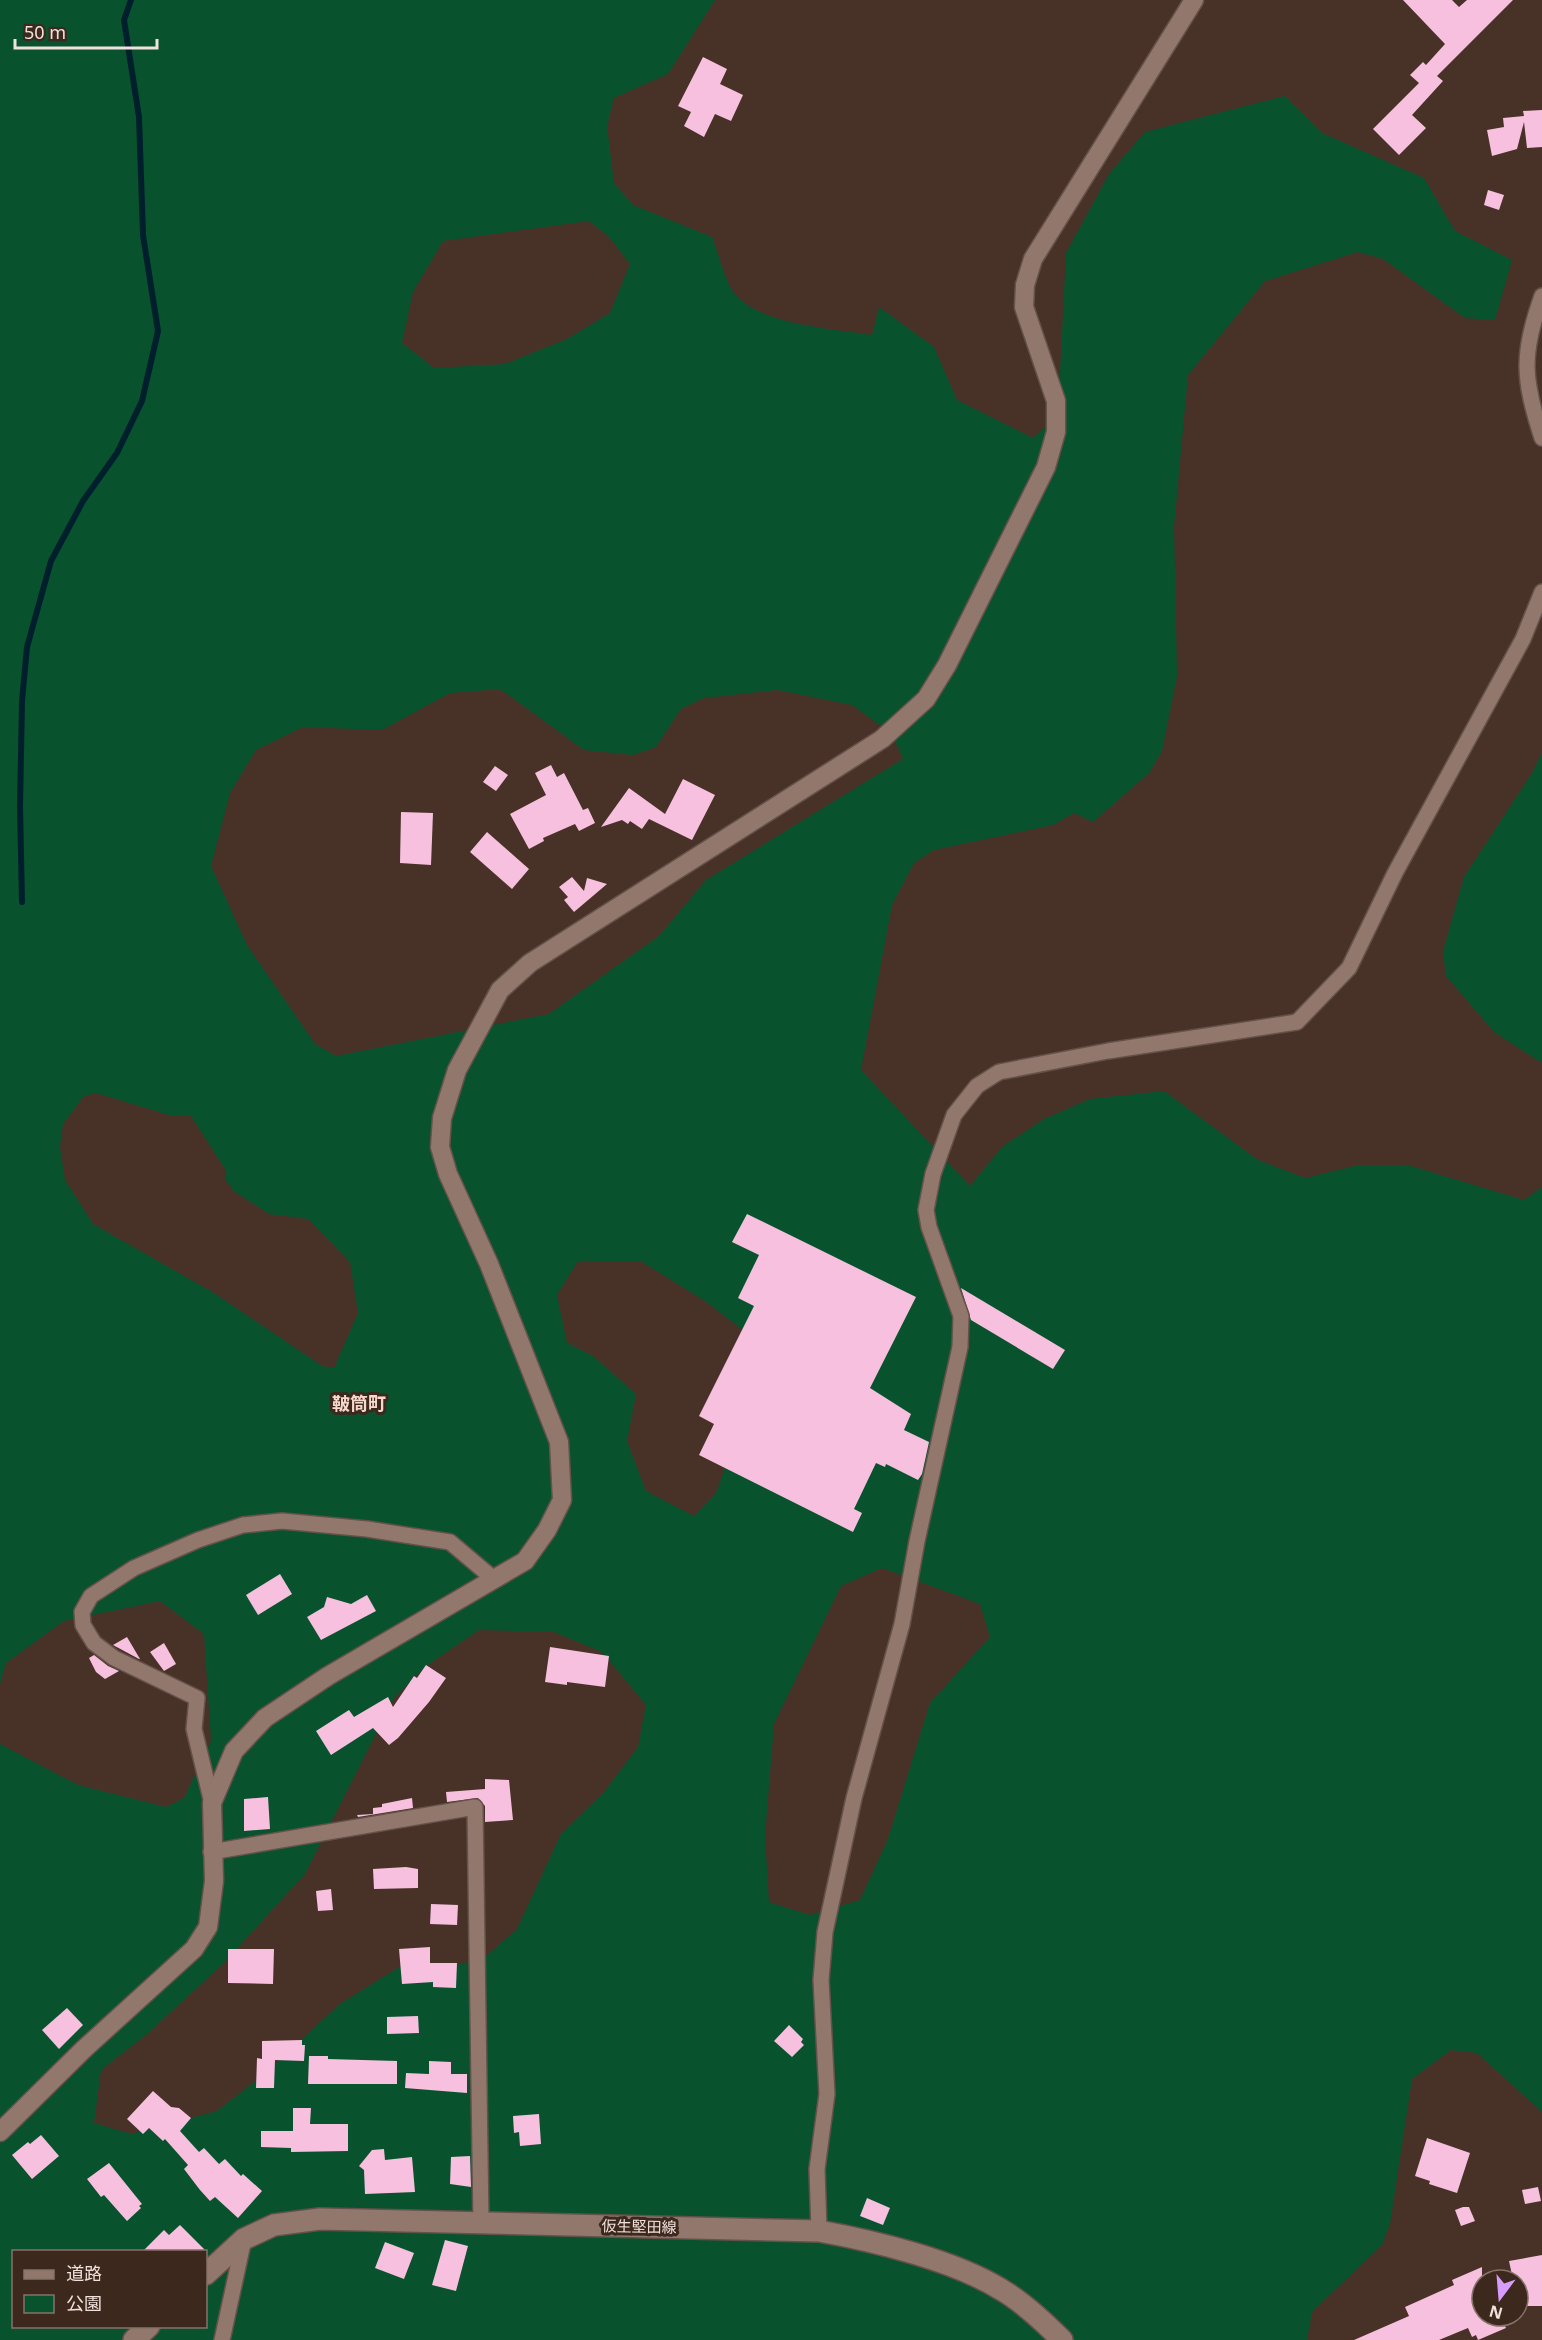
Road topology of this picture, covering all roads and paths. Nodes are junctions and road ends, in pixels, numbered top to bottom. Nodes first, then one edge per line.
1 (1194, 0) edge
2 (1542, 296) edge
3 (1542, 438) edge
4 (1542, 592) edge
5 (495, 1580) junction
6 (212, 1803) junction
7 (211, 1852) junction
8 (0, 2132) edge
9 (481, 2223) junction
10 (819, 2231) junction
11 (244, 2239) junction
12 (207, 2273) edge
13 (146, 2328) edge
14 (134, 2340) edge
15 (222, 2340) edge
16 (1062, 2340) edge

1 - 5 street
2 - 3 street
4 - 10 street
5 - 6 street
5 - 6 street
6 - 7 street
7 - 8 street
7 - 9 street
9 - 10 main road, 仮生堅田線
9 - 11 main road, 仮生堅田線
10 - 16 main road, 仮生堅田線
11 - 12 main road, 仮生堅田線
11 - 15 street
13 - 14 main road

